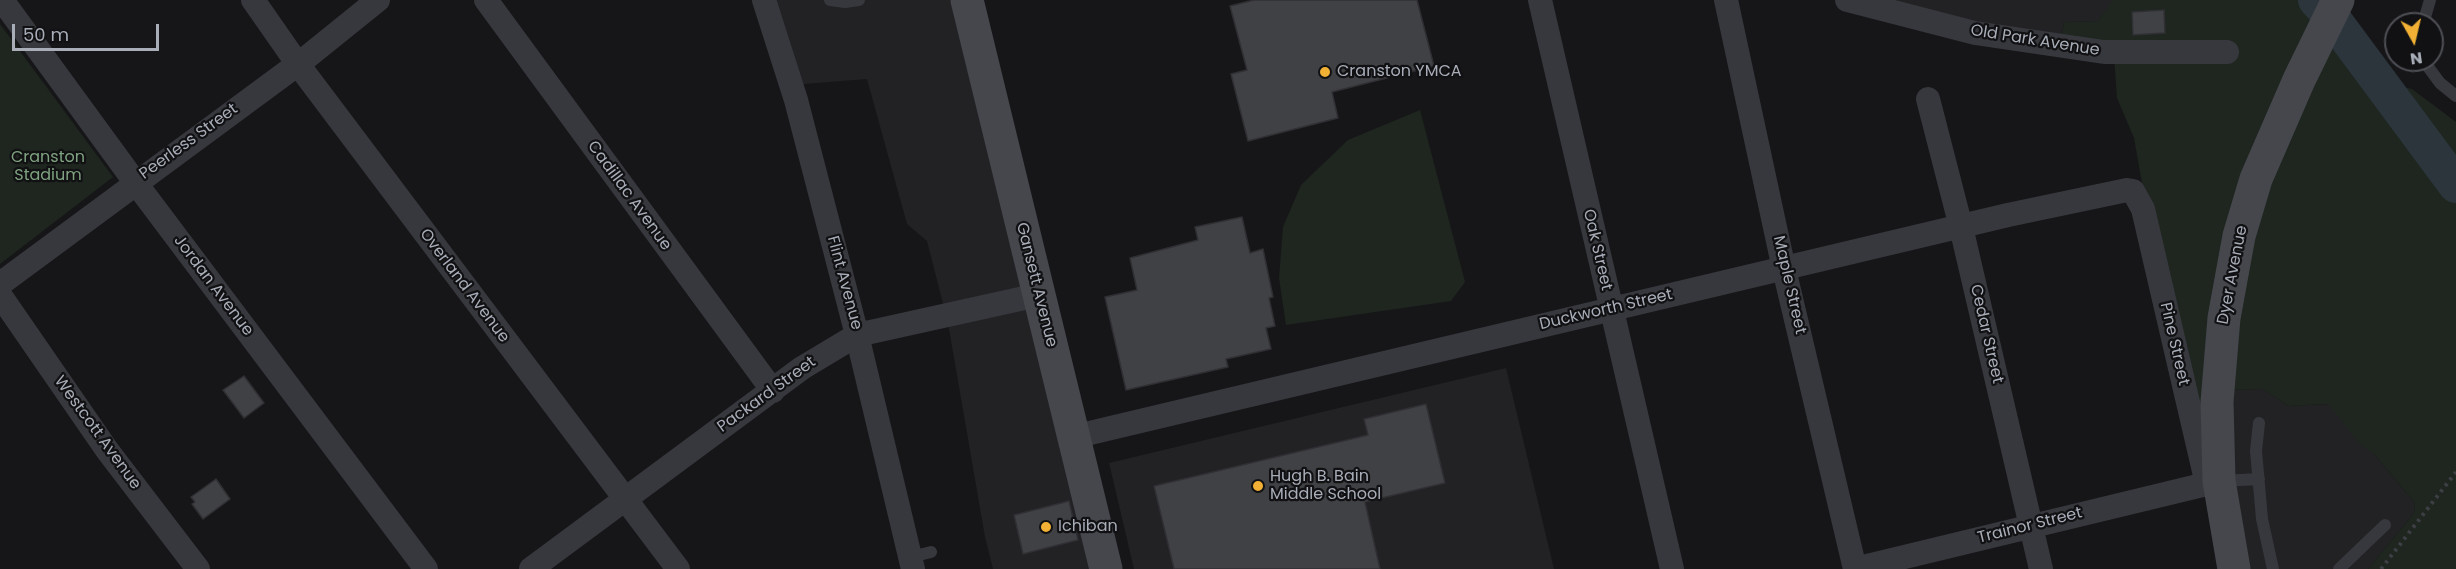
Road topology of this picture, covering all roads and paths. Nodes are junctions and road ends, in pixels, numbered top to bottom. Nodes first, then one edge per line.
1 (2, 0) edge
2 (253, 0) edge
3 (378, 0) edge
4 (486, 0) edge
5 (764, 0) edge
6 (830, 0) edge
7 (859, 0) edge
8 (967, 0) edge
9 (1540, 0) edge
10 (1726, 0) edge
11 (1847, 0) edge
12 (2338, 0) edge
13 (2227, 52) dead end
14 (297, 63) junction
15 (2432, 72) edge
16 (2456, 96) edge
17 (1928, 99) dead end
18 (135, 183) junction
19 (2138, 197) joint
20 (1961, 227) junction
21 (1784, 269) junction
22 (0, 284) edge
23 (0, 295) edge
24 (1038, 295) junction
25 (1611, 309) junction
26 (857, 335) junction
27 (773, 391) junction
28 (2259, 423) dead end
29 (1073, 437) junction
30 (2456, 472) edge
31 (2259, 479) junction
32 (2213, 483) junction
33 (624, 499) junction
34 (2031, 525) junction
35 (2385, 525) dead end
36 (918, 559) edge
37 (1099, 562) edge
38 (198, 569) edge
39 (426, 569) edge
40 (531, 569) edge
41 (678, 569) edge
42 (1672, 569) edge
43 (1855, 569) edge
44 (2041, 569) edge
45 (2234, 569) edge
46 (2273, 569) edge
47 (2339, 569) edge
48 (2381, 569) edge

1 - 18 street, Jordan Avenue
2 - 14 street, Overland Avenue
3 - 14 street, Peerless Street
4 - 27 street, Cadillac Avenue
5 - 26 street, Flint Avenue
6 - 7 lane
8 - 24 main road, Gansett Avenue
9 - 25 street, Oak Street
10 - 21 street, Maple Street
11 - 13 street, Old Park Avenue
12 - 32 main road, Dyer Avenue
14 - 18 street, Peerless Street
14 - 33 street, Overland Avenue
15 - 16 lane
17 - 20 street, Cedar Street
18 - 22 street, Peerless Street
18 - 39 street, Jordan Avenue
19 - 20 street, Duckworth Street
19 - 32 street, Pine Street
20 - 21 street, Duckworth Street
20 - 34 street, Cedar Street
21 - 25 street, Duckworth Street
21 - 43 street, Maple Street
23 - 38 street, Westcott Avenue
24 - 26 street, Packard Street
24 - 29 main road, Gansett Avenue
25 - 29 street, Duckworth Street
25 - 42 street, Oak Street
26 - 27 street, Packard Street
26 - 36 street, Flint Avenue
27 - 33 street, Packard Street
28 - 31 lane
29 - 37 main road, Gansett Avenue
30 - 48 path
31 - 32 lane
31 - 46 lane
32 - 34 street, Trainor Street
32 - 45 main road, Dyer Avenue
33 - 40 street, Packard Street
33 - 41 street, Overland Avenue
34 - 43 street, Trainor Street
34 - 44 street, Cedar Street
35 - 47 lane

